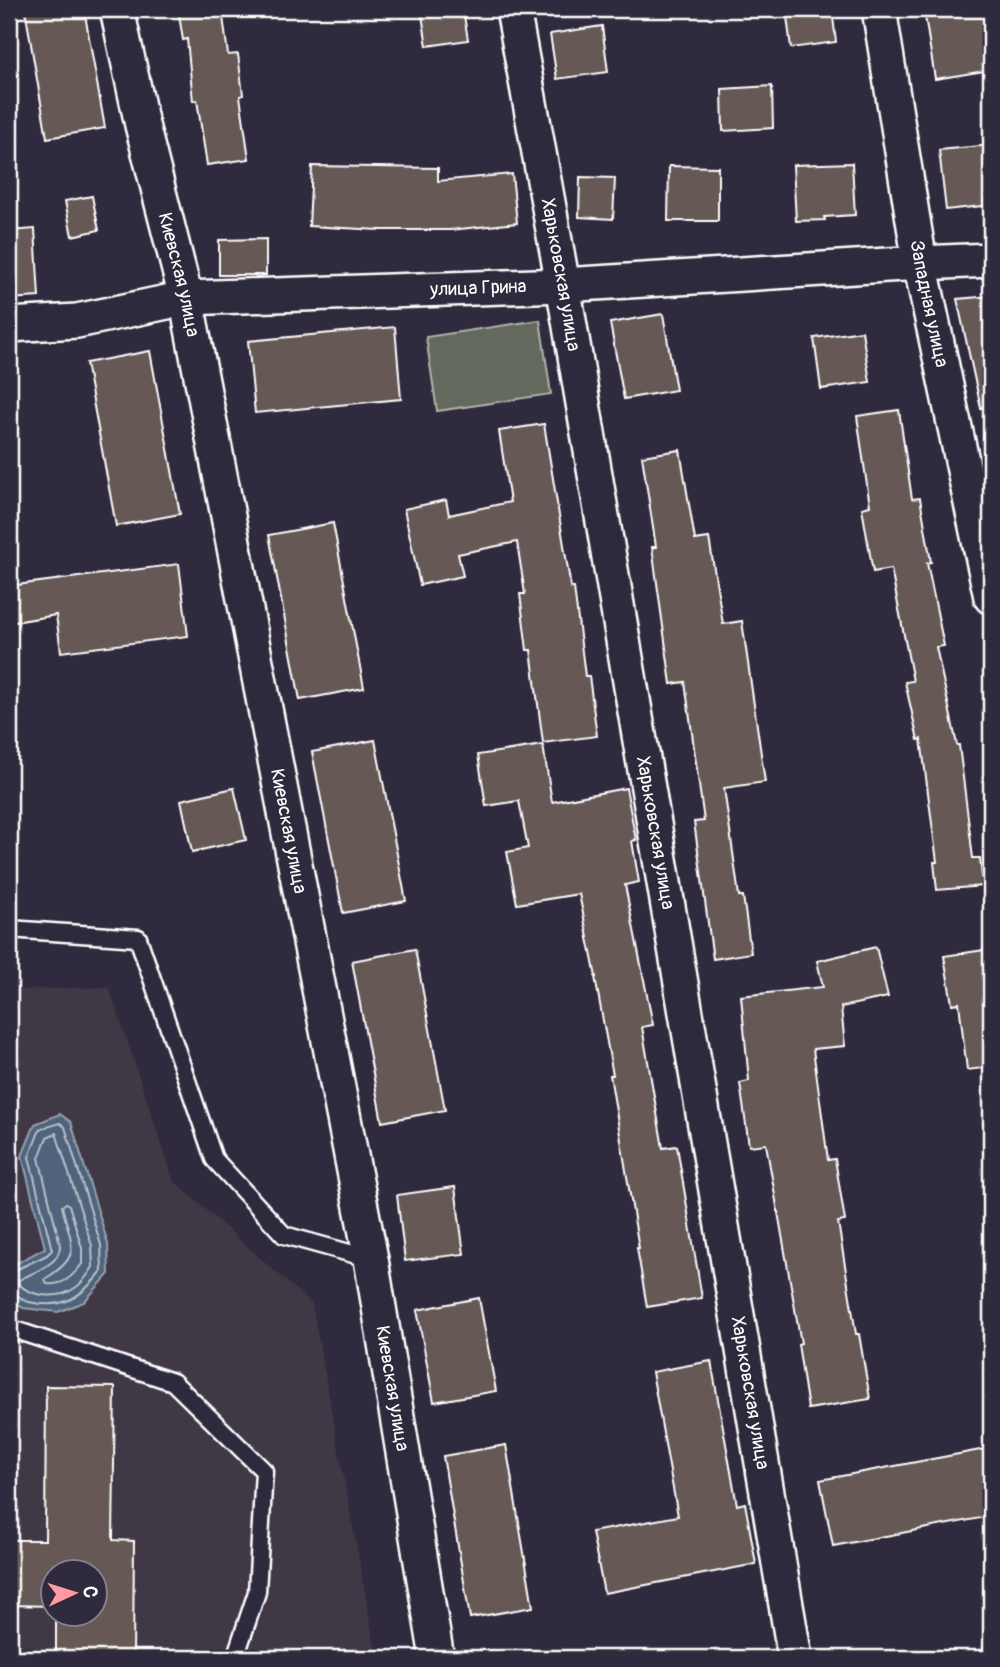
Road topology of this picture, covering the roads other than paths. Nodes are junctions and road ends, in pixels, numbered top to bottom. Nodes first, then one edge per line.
1 (117, 9) edge
2 (513, 9) edge
3 (879, 9) edge
4 (991, 260) edge
5 (920, 262) junction
6 (563, 285) junction
7 (186, 298) junction
8 (9, 325) edge
9 (991, 597) edge
10 (9, 929) edge
11 (371, 1259) junction
12 (9, 1328) edge
13 (235, 1658) edge
14 (437, 1658) edge
15 (795, 1658) edge

1 - 7 street, Киевская улица
2 - 6 street, Харьковская улица
3 - 5 street, Западная улица
4 - 5 street, улица Грина
5 - 6 street, улица Грина
5 - 9 street, Западная улица
6 - 7 street, улица Грина
6 - 15 street, Харьковская улица
7 - 8 street, улица Грина
7 - 11 street, Киевская улица
10 - 11 lane
11 - 14 street, Киевская улица
12 - 13 lane

